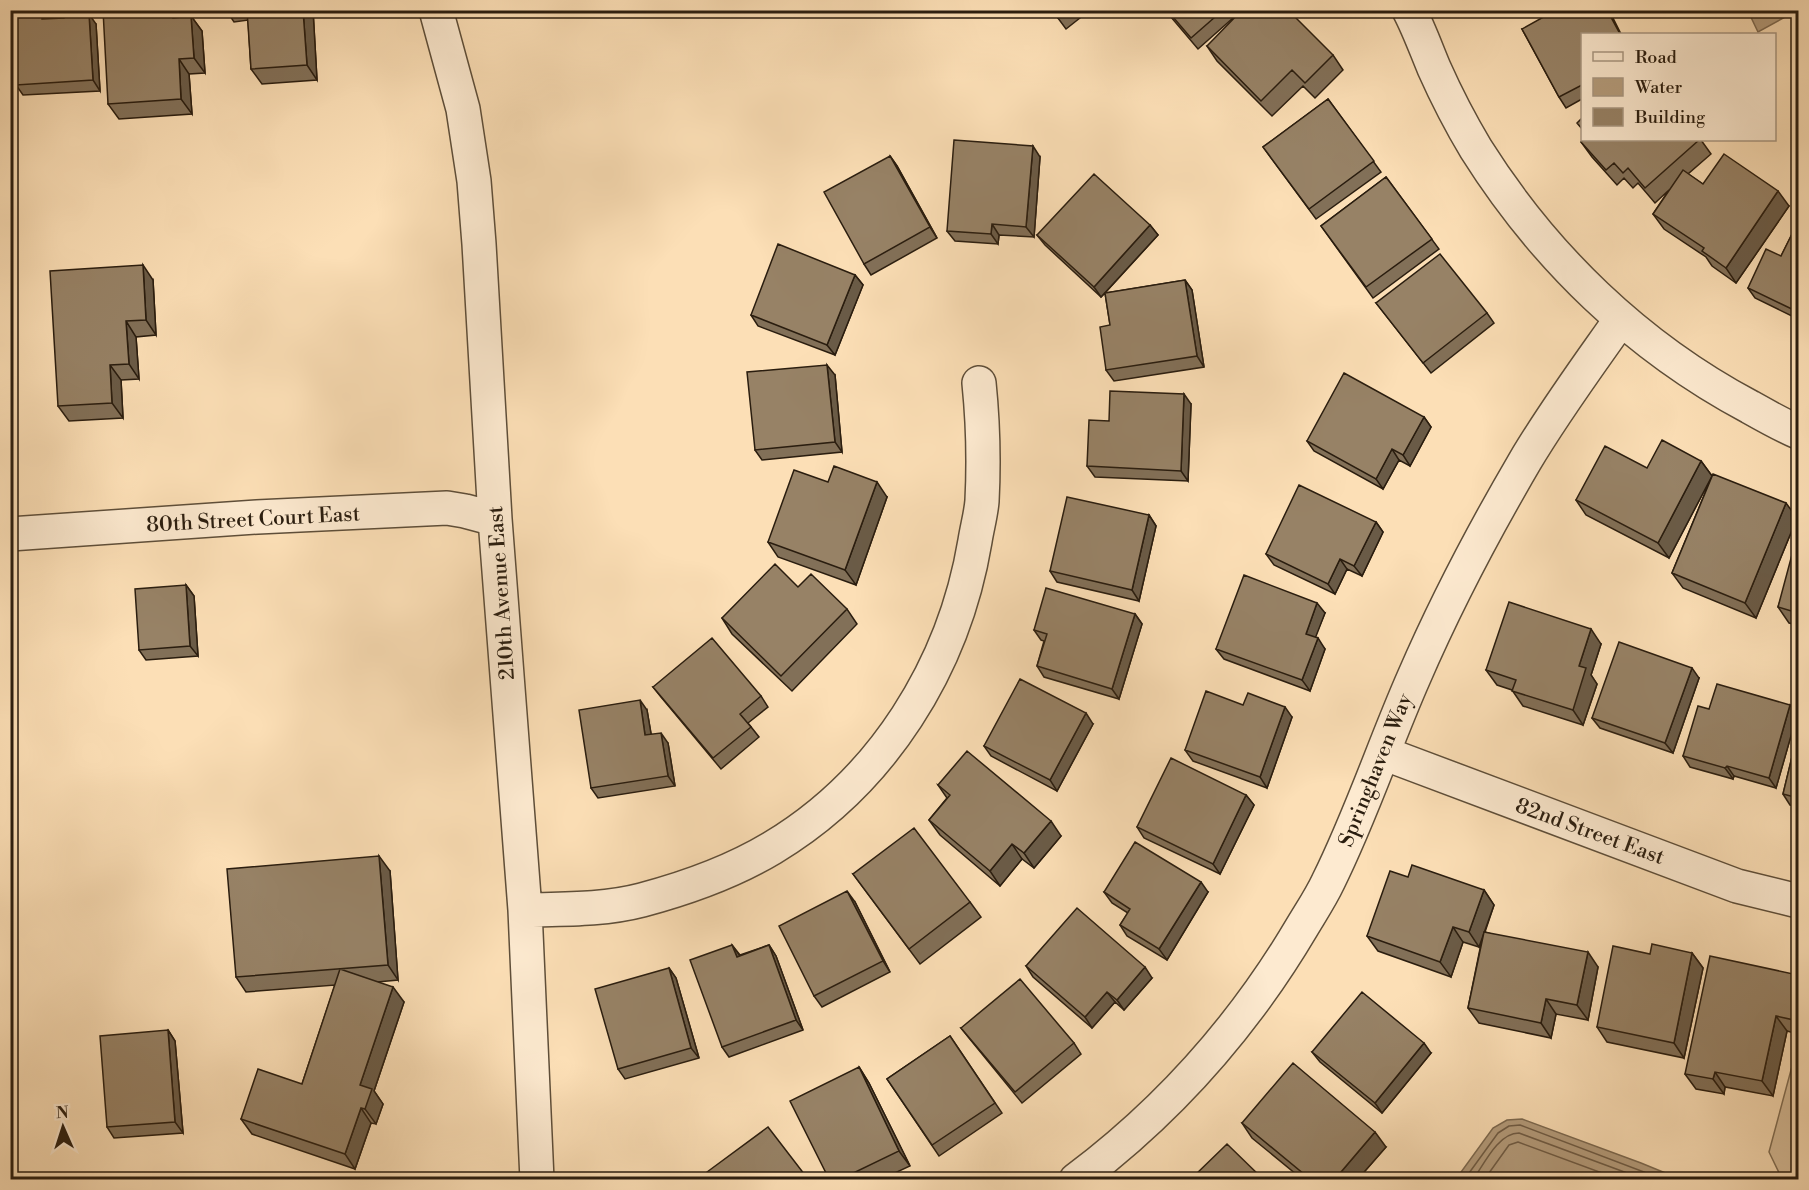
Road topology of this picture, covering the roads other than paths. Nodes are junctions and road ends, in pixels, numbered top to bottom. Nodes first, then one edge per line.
1 (436, 10) edge
2 (1409, 10) edge
3 (1621, 320) junction
4 (979, 383) dead end
5 (1798, 432) edge
6 (495, 519) junction
7 (10, 534) edge
8 (1383, 753) junction
9 (1798, 902) edge
10 (525, 910) junction
11 (537, 1179) edge
12 (1076, 1179) edge

1 - 6 street, 210th Avenue East
2 - 3 street
3 - 5 street
3 - 8 street, Springhaven Way
4 - 10 street
6 - 7 street, 80th Street Court East
6 - 10 street, 210th Avenue East
8 - 9 street, 82nd Street East
8 - 12 street, Springhaven Way
10 - 11 street, 210th Avenue East

